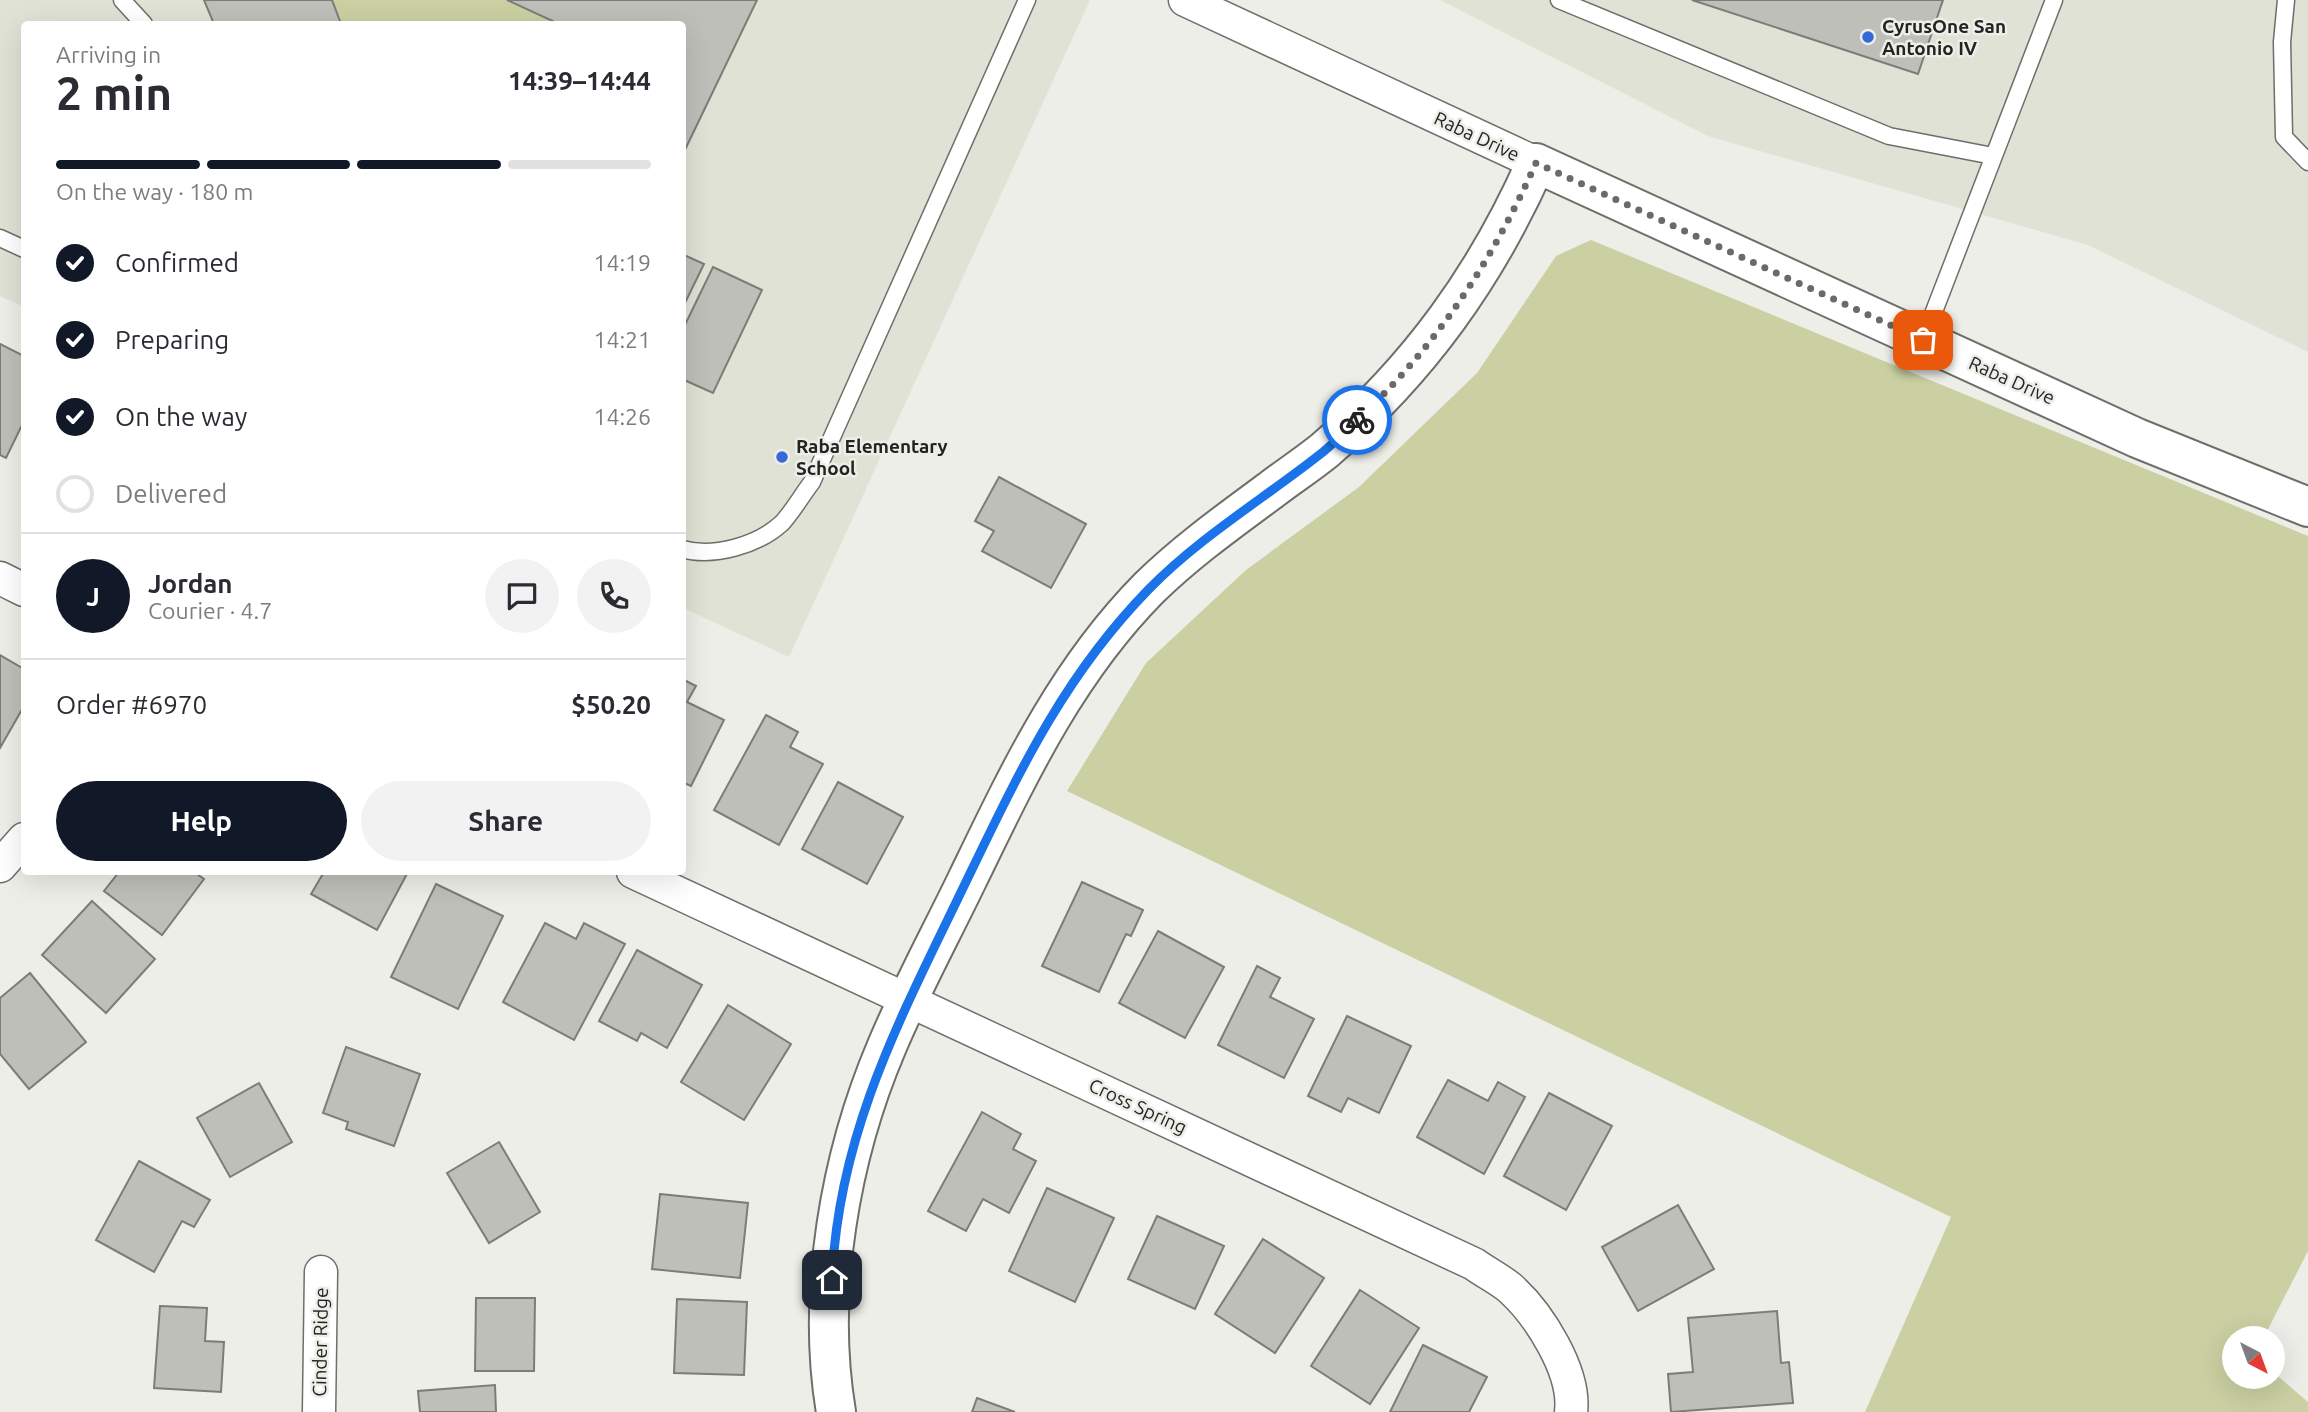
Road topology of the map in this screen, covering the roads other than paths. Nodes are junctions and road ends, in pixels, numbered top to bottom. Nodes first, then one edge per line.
1 (122, 0) edge
2 (1027, 0) edge
3 (1559, 0) edge
4 (2054, 0) edge
5 (2286, 0) edge
6 (1200, 3) edge
7 (141, 21) edge
8 (1993, 156) junction
9 (2308, 162) edge
10 (1536, 163) junction
11 (0, 238) edge
12 (21, 248) edge
13 (1923, 340) junction
14 (2308, 507) edge
15 (686, 549) edge
16 (0, 578) edge
17 (21, 588) edge
18 (21, 842) edge
19 (0, 866) edge
20 (640, 875) edge
21 (910, 999) junction
22 (321, 1272) dead end
23 (319, 1412) edge
24 (836, 1412) edge
25 (1571, 1412) edge

1 - 7 lane
2 - 15 lane
3 - 8 lane
4 - 8 lane
5 - 9 lane
6 - 10 street, Raba Drive
8 - 13 lane
10 - 13 street, Raba Drive
10 - 21 street
11 - 12 lane
13 - 14 street, Raba Drive
16 - 17 street
18 - 19 street
20 - 21 street, Cross Spring
21 - 24 street
21 - 25 street, Cross Spring
22 - 23 street, Cinder Ridge

